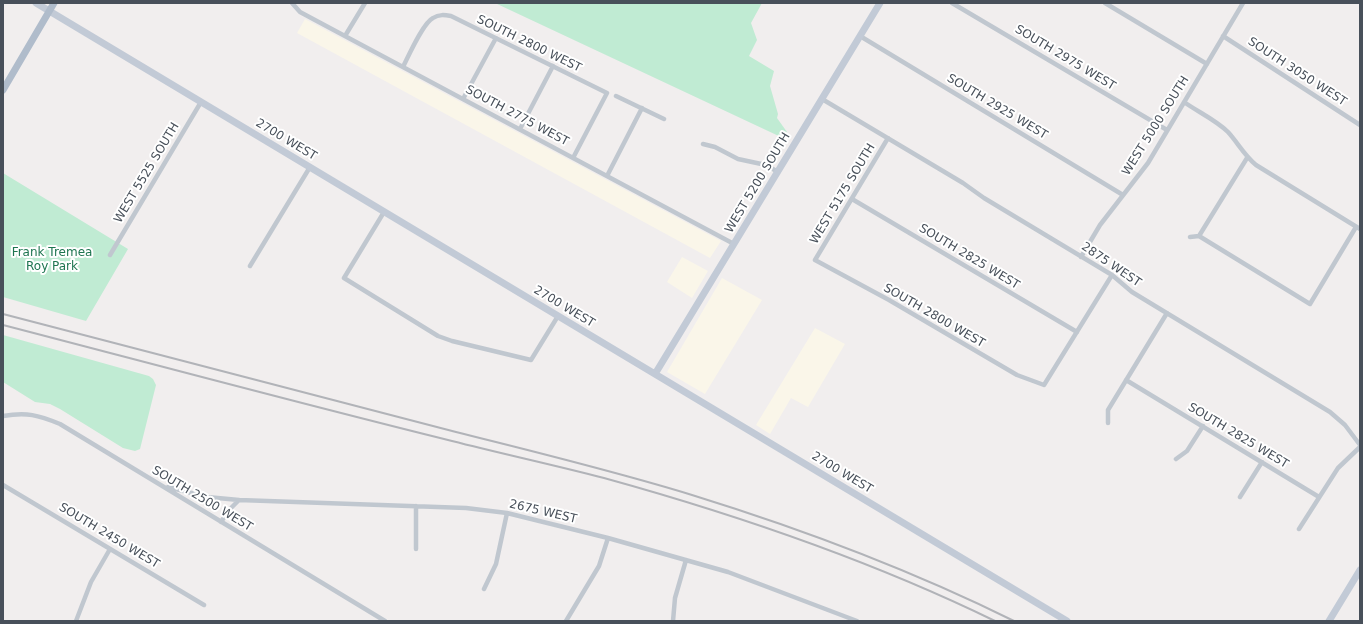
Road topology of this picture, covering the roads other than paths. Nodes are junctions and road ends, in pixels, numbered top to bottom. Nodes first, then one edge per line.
1 (36, 3) edge
2 (54, 3) edge
3 (292, 3) edge
4 (365, 3) edge
5 (880, 3) edge
6 (952, 3) edge
7 (1105, 3) edge
8 (1243, 3) edge
9 (49, 11) junction
10 (345, 36) junction
11 (860, 36) junction
12 (1223, 36) junction
13 (496, 38) junction
14 (1207, 64) junction
15 (553, 66) junction
16 (403, 67) junction
17 (3, 90) edge
18 (616, 96) dead end
19 (463, 99) junction
20 (822, 99) junction
21 (201, 102) junction
22 (1184, 102) junction
23 (642, 108) junction
24 (664, 119) dead end
25 (1360, 125) edge
26 (520, 129) junction
27 (1167, 130) junction
28 (888, 138) junction
29 (702, 144) dead end
30 (573, 158) junction
31 (1247, 158) junction
32 (310, 167) junction
33 (778, 172) junction
34 (607, 176) junction
35 (1124, 194) junction
36 (852, 199) junction
37 (384, 212) junction
38 (1358, 228) edge
39 (1199, 236) junction
40 (1190, 237) dead end
41 (734, 244) junction
42 (110, 255) dead end
43 (1082, 257) junction
44 (815, 260) joint
45 (250, 266) dead end
46 (1112, 275) junction
47 (1310, 304) junction
48 (1311, 310) dead end
49 (1167, 313) junction
50 (558, 316) junction
51 (1077, 332) junction
52 (656, 374) junction
53 (1126, 380) junction
54 (3, 416) edge
55 (1108, 423) dead end
56 (1203, 426) junction
57 (1360, 446) edge
58 (1176, 459) dead end
59 (1262, 462) junction
60 (3, 485) edge
61 (163, 486) junction
62 (1240, 497) dead end
63 (1319, 497) junction
64 (239, 500) junction
65 (416, 506) junction
66 (507, 513) junction
67 (221, 522) junction
68 (1299, 530) dead end
69 (608, 538) junction
70 (110, 549) junction
71 (416, 549) dead end
72 (686, 560) junction
73 (1360, 570) edge
74 (484, 589) dead end
75 (204, 605) dead end
76 (76, 621) edge
77 (385, 621) edge
78 (566, 621) edge
79 (673, 621) edge
80 (857, 621) edge
81 (1067, 621) edge
82 (1329, 621) edge

1 - 9 street, 2700 WEST
2 - 9 main road
3 - 10 street, SOUTH 2775 WEST
4 - 10 street
5 - 11 street, WEST 5200 SOUTH
6 - 27 street, SOUTH 2975 WEST
7 - 14 street
8 - 12 street, WEST 5000 SOUTH
9 - 17 main road
9 - 21 street, 2700 WEST
10 - 16 street, SOUTH 2775 WEST
11 - 20 street, WEST 5200 SOUTH
11 - 35 street, SOUTH 2925 WEST
12 - 14 street, WEST 5000 SOUTH
12 - 25 street, SOUTH 3050 WEST
13 - 15 street, SOUTH 2800 WEST
13 - 16 street, SOUTH 2800 WEST
13 - 19 street
14 - 22 street, WEST 5000 SOUTH
15 - 26 street
15 - 30 street, SOUTH 2800 WEST
16 - 19 street, SOUTH 2775 WEST
18 - 23 street
19 - 26 street, SOUTH 2775 WEST
20 - 28 street, 2875 WEST
20 - 33 street, WEST 5200 SOUTH
21 - 32 street, 2700 WEST
21 - 42 street, WEST 5525 SOUTH
22 - 27 street, WEST 5000 SOUTH
22 - 31 street
23 - 24 street
23 - 34 street
26 - 30 street, SOUTH 2775 WEST
27 - 35 street, WEST 5000 SOUTH
28 - 36 street, WEST 5175 SOUTH
28 - 43 street, 2875 WEST
29 - 33 street
30 - 34 street, SOUTH 2775 WEST
31 - 38 street
31 - 39 street
32 - 37 street, 2700 WEST
32 - 45 street
33 - 41 street, WEST 5200 SOUTH
34 - 41 street, SOUTH 2775 WEST
35 - 43 street, WEST 5000 SOUTH
36 - 44 street, WEST 5175 SOUTH
36 - 51 street, SOUTH 2825 WEST
37 - 50 street, 2700 WEST
37 - 50 street
38 - 47 street
39 - 40 street
39 - 47 street
41 - 52 street, WEST 5200 SOUTH
43 - 46 street, 2875 WEST
44 - 51 street, SOUTH 2800 WEST
46 - 49 street, 2875 WEST
46 - 51 street
47 - 48 street
49 - 53 street
49 - 57 street, 2875 WEST
50 - 52 street, 2700 WEST
52 - 81 street, 2700 WEST
53 - 55 street
53 - 56 street, SOUTH 2825 WEST
54 - 61 street, SOUTH 2500 WEST
56 - 58 street
56 - 59 street, SOUTH 2825 WEST
57 - 63 street
59 - 62 street
59 - 63 street, SOUTH 2825 WEST
60 - 70 street, SOUTH 2450 WEST
61 - 64 street, 2675 WEST
61 - 67 street, SOUTH 2500 WEST
63 - 68 street
64 - 65 street, 2675 WEST
64 - 67 street
65 - 66 street, 2675 WEST
65 - 71 street
66 - 69 street, 2675 WEST
66 - 74 street
67 - 77 street, SOUTH 2500 WEST
69 - 72 street, 2675 WEST
69 - 78 street
70 - 75 street, SOUTH 2450 WEST
70 - 76 street
72 - 79 street
72 - 80 street, 2675 WEST
73 - 82 street

